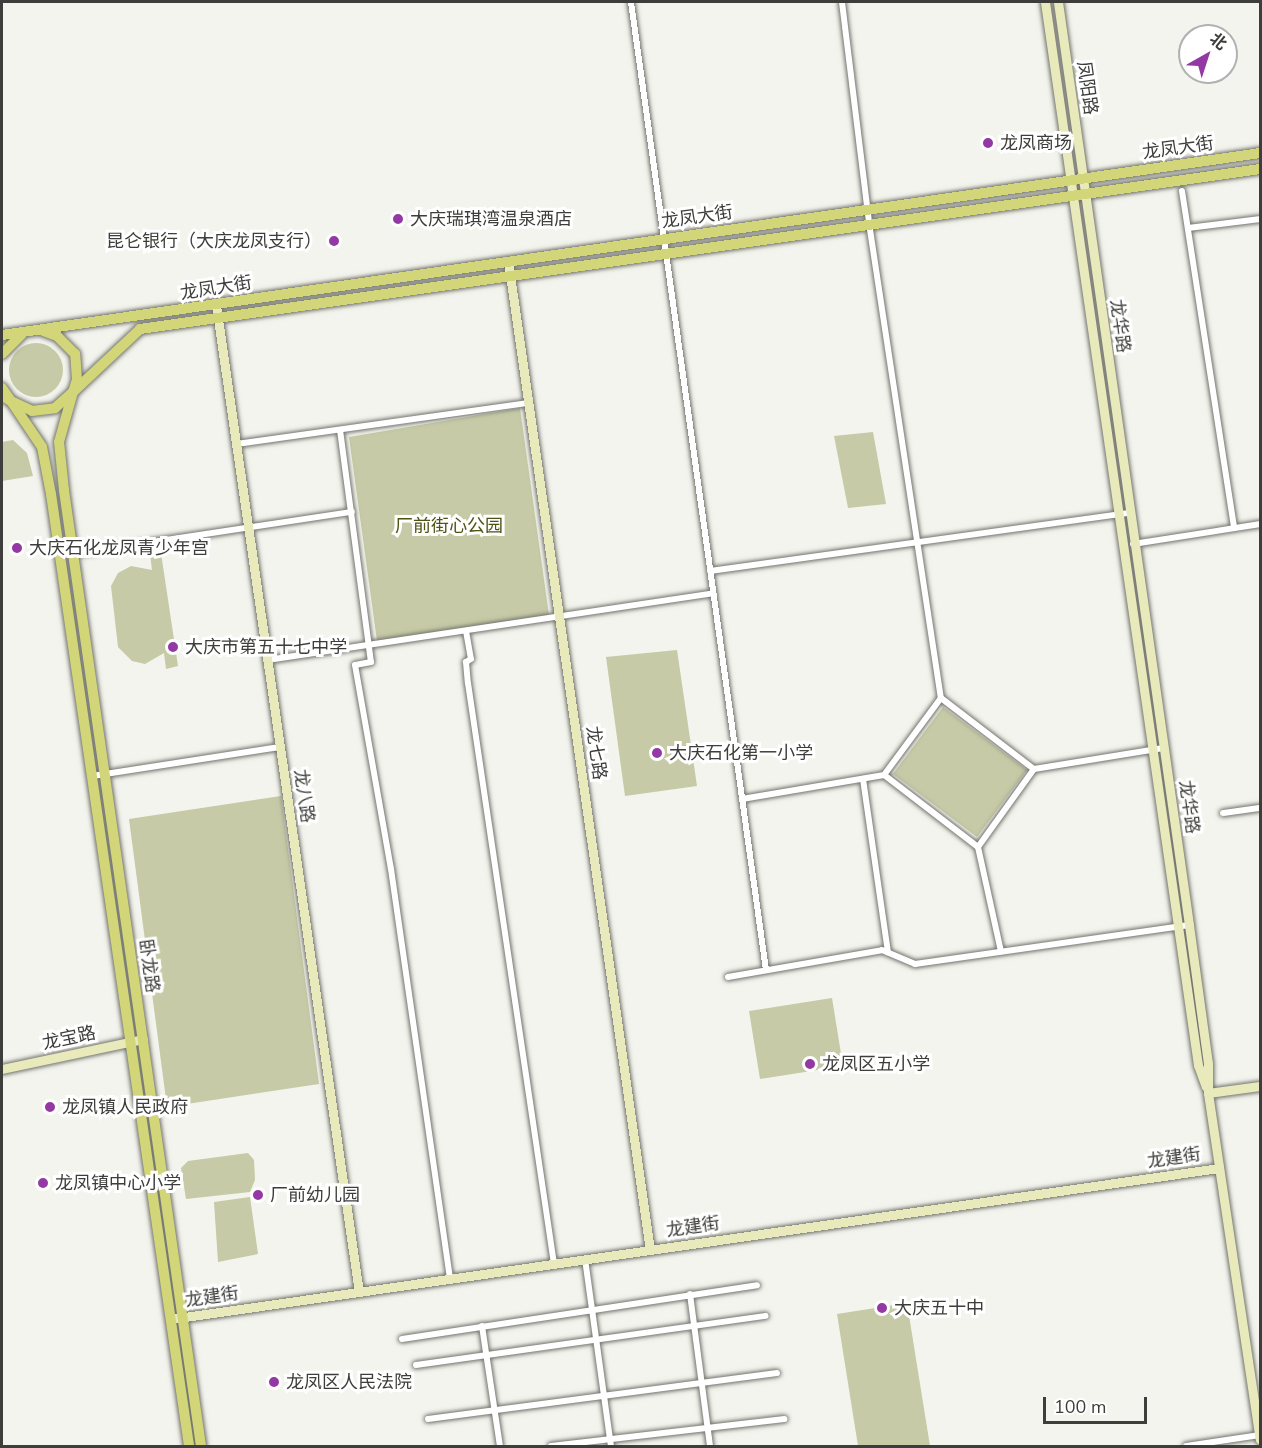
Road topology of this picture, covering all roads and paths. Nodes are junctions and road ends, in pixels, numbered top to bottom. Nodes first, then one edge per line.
1 (631, 2) edge
2 (842, 2) edge
3 (1046, 2) edge
4 (1058, 2) edge
5 (1260, 153) edge
6 (1260, 169) edge
7 (1083, 179) junction
8 (1071, 181) junction
9 (1182, 191) dead end
10 (1079, 195) junction
11 (868, 210) junction
12 (1260, 219) edge
13 (869, 224) junction
14 (1188, 228) junction
15 (663, 239) junction
16 (665, 252) junction
17 (508, 261) junction
18 (511, 274) junction
19 (216, 305) junction
20 (218, 317) junction
21 (32, 331) junction
22 (2, 335) edge
23 (2, 354) edge
24 (2, 388) edge
25 (73, 392) junction
26 (6, 398) edge
27 (529, 403) junction
28 (339, 430) junction
29 (236, 444) junction
30 (352, 512) junction
31 (1124, 514) junction
32 (1260, 524) edge
33 (248, 528) junction
34 (1234, 528) junction
35 (918, 542) junction
36 (1133, 544) junction
37 (72, 554) junction
38 (710, 572) junction
39 (713, 593) junction
40 (560, 618) junction
41 (466, 632) junction
42 (368, 646) junction
43 (267, 660) junction
44 (941, 698) junction
45 (280, 747) junction
46 (1163, 748) junction
47 (1153, 750) junction
48 (1034, 769) junction
49 (98, 775) junction
50 (884, 775) junction
51 (863, 779) junction
52 (742, 799) junction
53 (1260, 808) edge
54 (1223, 813) dead end
55 (978, 848) junction
56 (1190, 925) junction
57 (1178, 927) junction
58 (888, 952) junction
59 (1001, 952) junction
60 (766, 970) junction
61 (728, 977) dead end
62 (143, 1039) junction
63 (131, 1042) junction
64 (2, 1069) edge
65 (1260, 1086) edge
66 (1208, 1093) junction
67 (1220, 1168) junction
68 (650, 1250) junction
69 (585, 1259) junction
70 (554, 1264) junction
71 (450, 1279) junction
72 (757, 1285) dead end
73 (359, 1292) junction
74 (690, 1294) junction
75 (592, 1308) junction
76 (766, 1316) dead end
77 (183, 1318) junction
78 (171, 1319) junction
79 (482, 1326) junction
80 (695, 1326) junction
81 (402, 1339) dead end
82 (596, 1339) junction
83 (486, 1355) junction
84 (416, 1365) dead end
85 (777, 1373) dead end
86 (702, 1382) junction
87 (604, 1394) junction
88 (495, 1412) junction
89 (428, 1419) dead end
90 (784, 1419) dead end
91 (708, 1429) junction
92 (1260, 1435) edge
93 (1260, 1439) edge
94 (611, 1443) edge
95 (189, 1446) edge
96 (201, 1446) edge
97 (500, 1446) edge
98 (551, 1446) edge
99 (710, 1446) edge
100 (1186, 1446) edge

1 - 15 street
2 - 11 street
3 - 8 street
4 - 7 street, 凤阳路
5 - 7 main road, 龙凤大街
6 - 10 main road, 龙凤大街
7 - 8 main road, 龙凤大街
7 - 10 street
8 - 10 street
8 - 11 main road, 龙凤大街
9 - 14 street
10 - 13 main road, 龙凤大街
10 - 31 street
11 - 13 street
11 - 15 main road, 龙凤大街
12 - 14 street
13 - 16 main road, 龙凤大街
13 - 35 street
14 - 34 street
15 - 16 street
15 - 17 main road, 龙凤大街
16 - 18 main road, 龙凤大街
16 - 38 street
17 - 18 street, 龙七路
17 - 19 main road, 龙凤大街
18 - 20 main road, 龙凤大街
18 - 27 street, 龙七路
19 - 20 street, 龙八路
19 - 21 main road, 龙凤大街
20 - 25 main road, 龙凤大街
20 - 29 street, 龙八路
21 - 22 main road, 龙凤大街
21 - 23 main road
21 - 25 main road, 卧龙路
24 - 26 main road, 卧龙路
25 - 26 main road
25 - 37 main road, 卧龙路
26 - 49 main road, 卧龙路
27 - 28 street
27 - 40 street, 龙七路
28 - 29 street
28 - 30 street
29 - 33 street, 龙八路
30 - 33 street
30 - 42 street
31 - 35 street
31 - 36 street, 龙华路
31 - 47 street
32 - 34 street
33 - 37 street
33 - 43 street, 龙八路
34 - 36 street
35 - 38 street
35 - 44 street
36 - 46 street, 龙华路
37 - 49 main road, 卧龙路
38 - 39 street
39 - 40 street
39 - 52 street
40 - 41 street
40 - 68 street, 龙七路
41 - 42 street
41 - 70 street
42 - 43 street
42 - 71 street
43 - 45 street, 龙八路
44 - 48 street
44 - 50 street
45 - 49 street
45 - 73 street, 龙八路
46 - 47 street
46 - 56 street, 龙华路
47 - 48 street
47 - 57 street
48 - 55 street
49 - 62 main road, 卧龙路
49 - 63 main road, 卧龙路
50 - 51 street
50 - 55 street
51 - 52 street
51 - 58 street
52 - 60 street
53 - 54 street
55 - 59 street
56 - 57 street
56 - 66 street, 龙华路
57 - 59 street
57 - 66 street
58 - 59 street
58 - 60 street
60 - 61 street
62 - 63 street, 龙宝路
62 - 77 main road, 卧龙路
63 - 64 street, 龙宝路
63 - 78 main road, 卧龙路
65 - 66 street
66 - 67 street, 龙华路
67 - 68 street, 龙建街
67 - 92 street, 龙华路
68 - 69 street, 龙建街
69 - 70 street, 龙建街
69 - 75 street
70 - 71 street, 龙建街
71 - 73 street, 龙建街
72 - 74 street
73 - 77 street, 龙建街
74 - 75 street
74 - 80 street
75 - 79 street
75 - 82 street
76 - 80 street
77 - 78 street, 龙建街
77 - 96 main road, 卧龙路
78 - 95 main road, 卧龙路
79 - 81 street
79 - 83 street
80 - 82 street
80 - 86 street
82 - 83 street
82 - 87 street
83 - 84 street
83 - 88 street
85 - 86 street
86 - 87 street
86 - 91 street
87 - 88 street
87 - 94 street
88 - 89 street
88 - 97 street
90 - 91 street
91 - 94 street
91 - 99 street
92 - 93 street, 龙华路
92 - 100 street
94 - 98 street

